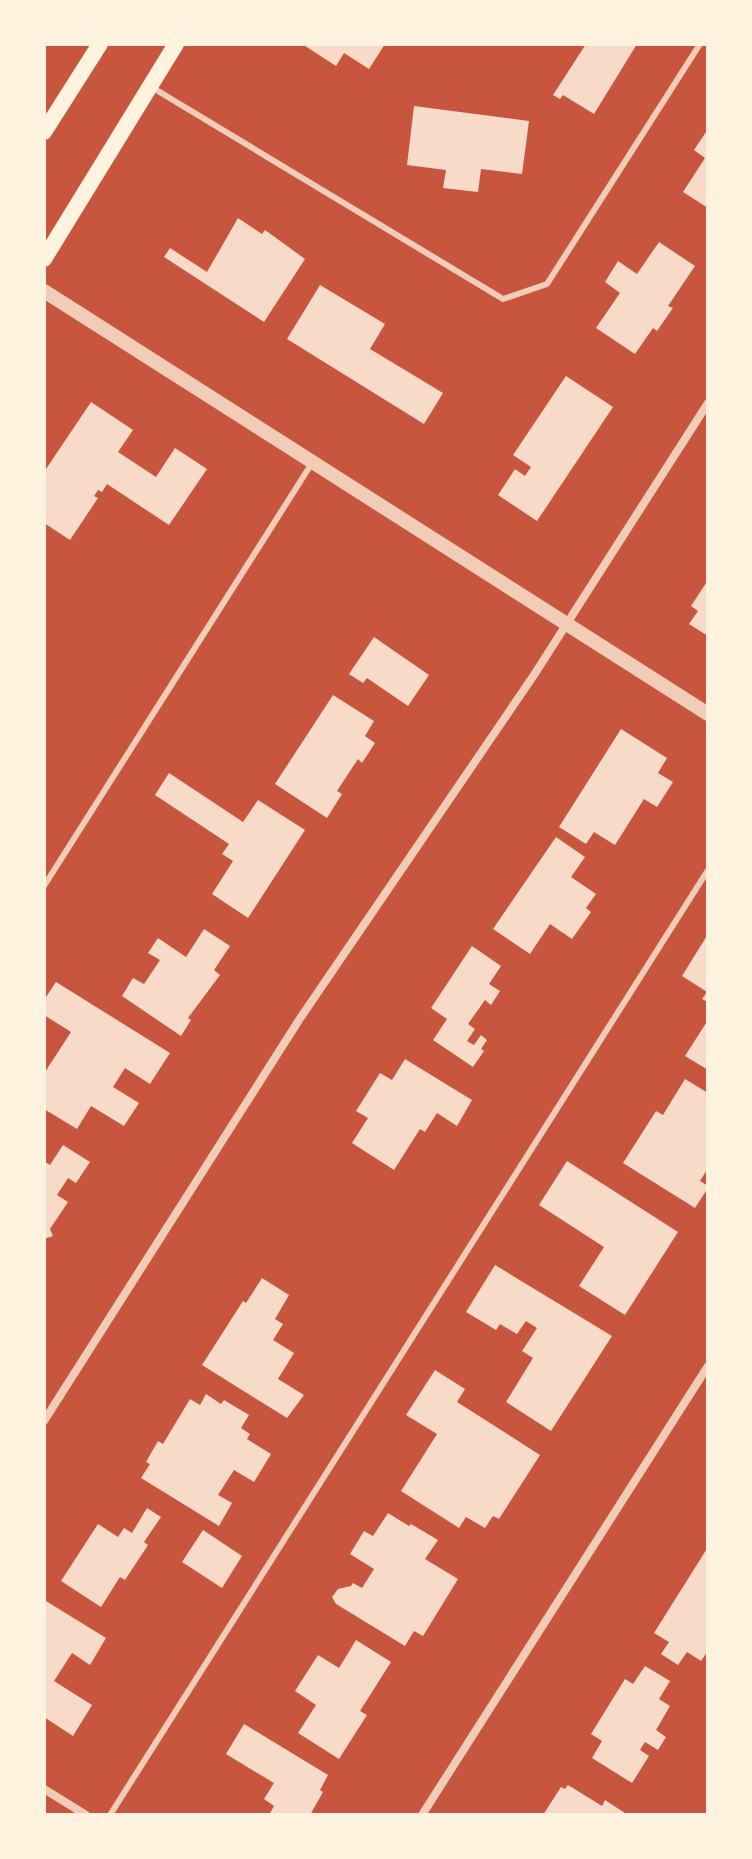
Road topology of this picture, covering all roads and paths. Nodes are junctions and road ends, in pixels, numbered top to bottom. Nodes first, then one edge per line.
1 (100, 44) edge
2 (176, 44) edge
3 (700, 44) edge
4 (149, 87) junction
5 (44, 132) edge
6 (44, 259) edge
7 (44, 291) edge
8 (708, 403) edge
9 (313, 462) junction
10 (567, 624) junction
11 (708, 714) edge
12 (708, 870) edge
13 (44, 886) edge
14 (708, 1366) edge
15 (44, 1421) edge
16 (44, 1789) edge
17 (86, 1815) edge
18 (110, 1815) edge
19 (422, 1815) edge

1 - 5 main road
2 - 4 main road
3 - 4 lane
4 - 6 main road
7 - 9 street
8 - 10 street
9 - 10 street
9 - 13 lane
10 - 11 street
10 - 15 street
12 - 18 lane
14 - 19 street
16 - 17 street

